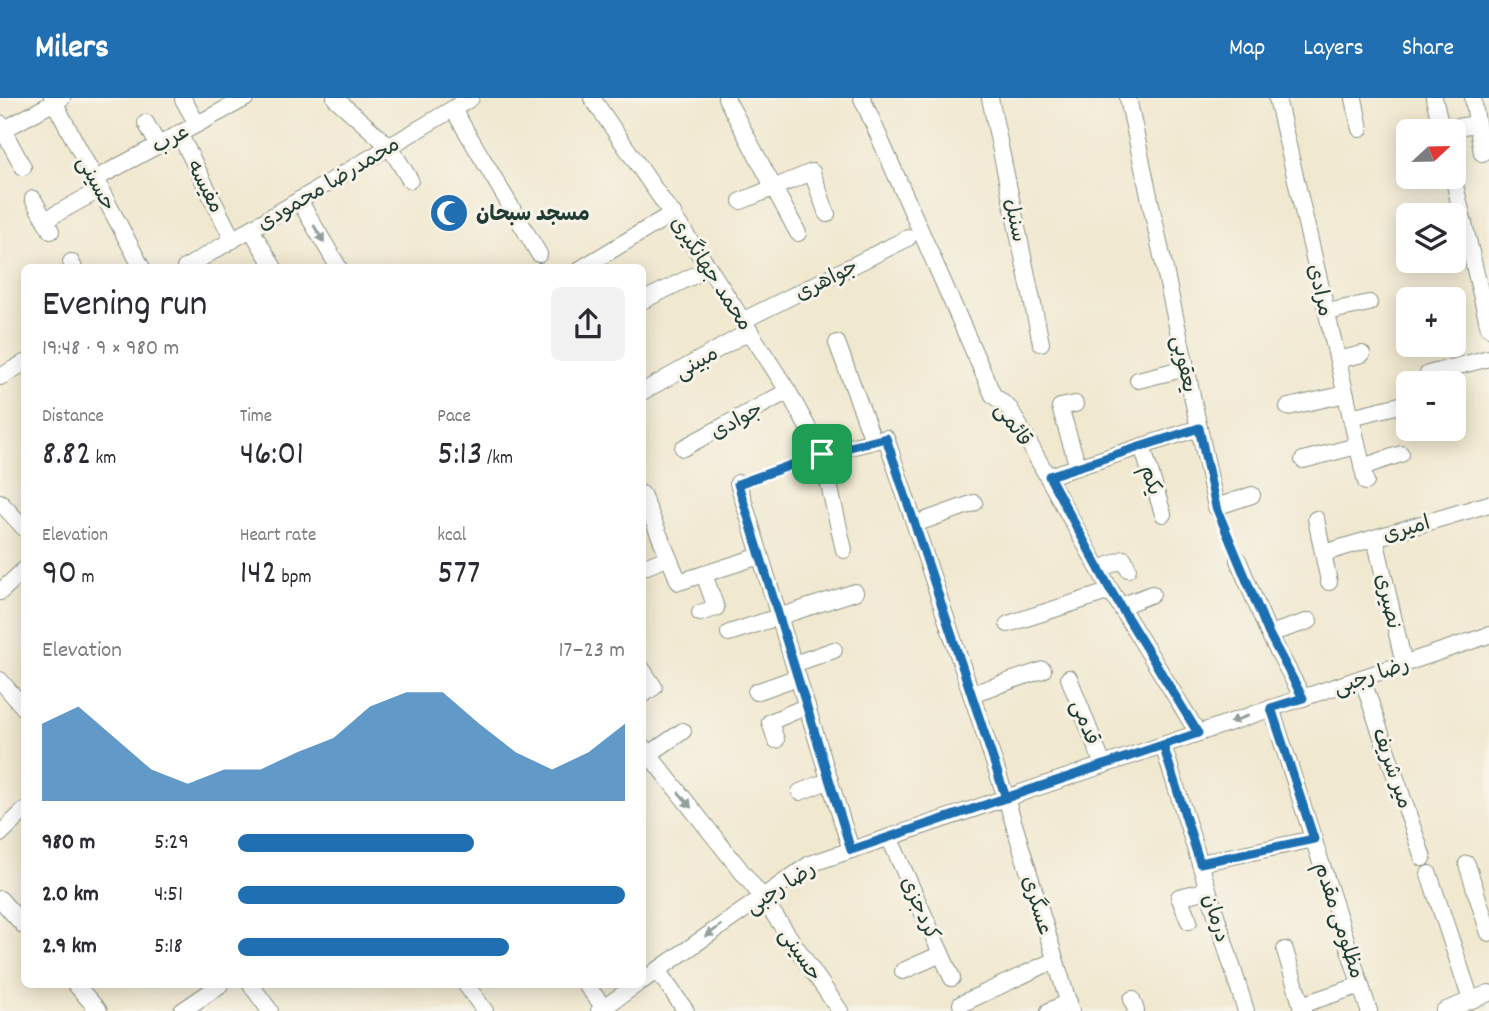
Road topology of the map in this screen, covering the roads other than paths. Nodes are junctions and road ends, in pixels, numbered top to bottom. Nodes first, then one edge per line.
1 (246, 98) edge
2 (335, 98) edge
3 (592, 98) edge
4 (726, 98) edge
5 (862, 98) edge
6 (990, 98) edge
7 (1128, 98) edge
8 (1277, 98) edge
9 (1354, 98) edge
10 (1434, 98) edge
11 (1472, 98) edge
12 (56, 99) edge
13 (183, 99) edge
14 (459, 102) edge
15 (1439, 119) edge
16 (146, 123) dead end
17 (197, 124) junction
18 (1477, 124) junction
19 (2, 126) edge
20 (1466, 126) edge
21 (1360, 130) dead end
22 (179, 134) junction
23 (158, 145) junction
24 (390, 147) junction
25 (1482, 153) dead end
26 (23, 167) dead end
27 (410, 180) dead end
28 (98, 184) junction
29 (773, 188) junction
30 (1456, 189) edge
31 (33, 199) dead end
32 (299, 201) junction
33 (741, 201) dead end
34 (673, 214) junction
35 (827, 214) dead end
36 (251, 229) junction
37 (798, 233) dead end
38 (908, 238) dead end
39 (233, 240) junction
40 (539, 254) dead end
41 (140, 264) edge
42 (192, 264) edge
43 (272, 264) edge
44 (337, 264) edge
45 (589, 264) edge
46 (709, 268) junction
47 (646, 299) edge
48 (1369, 303) dead end
49 (1327, 312) junction
50 (747, 326) junction
51 (1489, 328) edge
52 (837, 343) dead end
53 (1041, 343) dead end
54 (1363, 354) dead end
55 (1489, 358) edge
56 (1338, 360) junction
57 (21, 365) edge
58 (1186, 368) junction
59 (1439, 371) edge
60 (0, 377) edge
61 (1138, 380) dead end
62 (646, 389) edge
63 (788, 391) junction
64 (1346, 394) junction
65 (1075, 404) dead end
66 (1396, 406) edge
67 (1288, 407) dead end
68 (1351, 417) junction
69 (1199, 428) junction
70 (880, 439) junction
71 (1142, 446) junction
72 (1357, 446) junction
73 (683, 448) dead end
74 (822, 454) junction
75 (1401, 454) dead end
76 (1303, 460) dead end
77 (1078, 467) junction
78 (1049, 476) junction
79 (738, 484) road end
80 (1252, 495) dead end
81 (0, 502) edge
82 (974, 503) dead end
83 (646, 504) edge
84 (1489, 504) edge
85 (1216, 507) junction
86 (1163, 514) dead end
87 (1316, 519) dead end
88 (915, 524) junction
89 (21, 525) edge
90 (1375, 538) junction
91 (844, 550) dead end
92 (1324, 553) junction
93 (760, 556) junction
94 (667, 558) junction
95 (1238, 560) joint
96 (648, 566) dead end
97 (1100, 569) junction
98 (1128, 569) dead end
99 (21, 573) edge
100 (704, 574) junction
101 (1329, 582) dead end
102 (1111, 591) junction
103 (0, 592) edge
104 (855, 592) dead end
105 (1152, 594) dead end
106 (1121, 606) junction
107 (700, 613) dead end
108 (779, 618) junction
109 (1309, 621) dead end
110 (1009, 624) dead end
111 (729, 633) dead end
112 (1269, 634) junction
113 (1489, 635) edge
114 (834, 650) dead end
115 (1404, 664) junction
116 (1043, 670) dead end
117 (796, 671) junction
118 (646, 675) edge
119 (1069, 678) dead end
120 (1362, 678) junction
121 (0, 680) edge
122 (646, 692) edge
123 (756, 692) dead end
124 (971, 694) junction
125 (1303, 698) junction
126 (21, 704) edge
127 (807, 706) junction
128 (1271, 708) junction
129 (683, 731) dead end
130 (1198, 733) junction
131 (776, 740) dead end
132 (1163, 745) junction
133 (646, 750) edge
134 (646, 751) edge
135 (1103, 765) junction
136 (830, 780) junction
137 (800, 792) dead end
138 (1006, 798) junction
139 (21, 814) edge
140 (0, 834) edge
141 (890, 837) junction
142 (1314, 839) junction
143 (851, 850) junction
144 (1200, 863) junction
145 (1467, 864) dead end
146 (1208, 890) junction
147 (762, 897) junction
148 (0, 899) edge
149 (1189, 921) dead end
150 (21, 923) edge
151 (1489, 933) edge
152 (1285, 950) dead end
153 (941, 954) junction
154 (1055, 960) junction
155 (657, 971) junction
156 (903, 971) dead end
157 (646, 978) edge
158 (952, 978) dead end
159 (1361, 985) junction
160 (79, 988) edge
161 (216, 988) edge
162 (253, 988) edge
163 (468, 988) edge
164 (588, 988) edge
165 (632, 988) edge
166 (1489, 993) edge
167 (1471, 1000) junction
168 (961, 1004) dead end
169 (1070, 1007) edge
170 (1302, 1008) edge
171 (602, 1009) edge
172 (99, 1011) edge
173 (182, 1011) edge
174 (270, 1011) edge
175 (485, 1011) edge
176 (686, 1011) edge
177 (840, 1011) edge
178 (1049, 1011) edge
179 (1246, 1011) edge
180 (1369, 1011) edge
181 (1444, 1011) edge

1 - 17 street, عرب
2 - 24 street
3 - 34 street, محمد جهانگیری
4 - 29 street
5 - 78 street, قائمی
6 - 53 street, سنبل
7 - 58 street, یعقوبی
8 - 49 street, مرادی
9 - 21 street
10 - 15 street
11 - 18 street
12 - 19 street
12 - 28 street, حسینی
13 - 17 street
14 - 24 street, محمدرضا محمودی
14 - 40 street
16 - 23 street
17 - 22 street, عرب
18 - 20 street
18 - 25 street
19 - 26 street
22 - 23 street, عرب
22 - 39 street, مفیسه
23 - 28 street, عرب
24 - 27 street
24 - 32 street, محمدرضا محمودی
28 - 31 street, عرب
28 - 41 street, حسینی
29 - 33 street
29 - 35 street
29 - 37 street
30 - 51 street
32 - 36 street, محمدرضا محمودی
32 -> 44 street
34 - 45 street
34 - 46 street, محمد جهانگیری
36 - 39 street, محمدرضا محمودی
36 - 43 street
38 - 50 street, جواهری
39 - 42 street, محمدرضا محمودی
46 - 47 street
46 - 50 street, محمد جهانگیری
48 - 49 street
49 - 56 street, مرادی
50 - 62 street, مبینی
50 - 63 street, محمد جهانگیری
52 - 70 street, عسگری
54 - 56 street
55 - 59 street
56 - 64 street, مرادی
57 - 60 street
58 - 61 street
58 - 69 street, یعقوبی
63 - 73 street, جوادی
63 - 74 street, محمد جهانگیری
64 - 67 street
64 - 68 street, مرادی
65 - 77 street
66 - 68 street
68 - 72 street, مرادی
69 - 71 street
69 - 85 street, یعقوبی
70 - 74 street
70 - 88 street, عسگری
71 - 77 street
71 - 86 street, یکم
72 - 75 street, مرادی
72 - 76 street
74 - 91 street, محمد جهانگیری
77 - 78 street
78 - 97 street, قائمی
79 - 93 street
80 - 85 street
81 - 89 street
82 - 88 street
83 - 94 street
84 - 90 street, امیری
85 - 95 lane, یعقوبی
87 - 92 street
88 - 124 street, عسگری
90 - 92 street, امیری
90 - 115 street, نصیری
92 - 101 street
93 - 100 street
93 - 108 street
94 - 96 street
94 - 100 street
95 - 112 street, یعقوبی
97 - 98 street
97 - 102 street, قائمی
99 - 103 street
100 - 107 street
102 - 106 street, قائمی
102 - 110 street
104 - 108 street
105 - 106 street
106 - 130 street, قائمی
108 - 111 street
108 - 117 street
109 - 112 street
112 - 125 street, یعقوبی
113 - 115 street, رضا رجبی
114 - 117 street
115 - 120 street, رضا رجبی
116 - 124 street
117 - 123 street
117 - 127 street
118 - 122 street
119 - 135 street, قدمی
120 - 125 street, رضا رجبی
120 - 167 street, میر شریف
121 - 126 street
124 - 138 street, عسگری
125 - 128 street, رضا رجبی
127 - 131 street
127 - 136 street
128 -> 130 street, رضا رجبی
128 - 142 street, مظلومی مقدم
129 - 133 street
130 - 132 street, رضا رجبی
132 - 135 street, رضا رجبی
132 - 144 street, درمان
134 -> 147 street, حسینی
135 - 138 street, رضا رجبی
136 - 137 street
136 - 143 street
138 - 141 street, رضا رجبی
138 - 154 street, عسگری
139 - 140 street
141 - 143 street, رضا رجبی
141 - 153 street, کردجزی
142 - 144 street
142 - 159 street, مظلومی مقدم
143 - 147 street, رضا رجبی
144 - 146 street, درمان
145 - 151 street
146 - 149 street
146 - 179 street, درمان
147 -> 155 street, رضا رجبی
147 - 177 street, حسینی
148 - 150 street
152 - 170 street
153 - 156 street
153 - 158 street, کردجزی
154 - 168 street
154 - 169 street, عسگری
155 - 157 street, رضا رجبی
155 - 176 street
159 - 170 street
159 - 180 street, مظلومی مقدم
160 - 172 street
161 - 173 street
162 - 174 street
163 - 175 street
164 - 171 street
165 - 171 street
166 - 167 street
167 - 181 street
169 - 178 street

